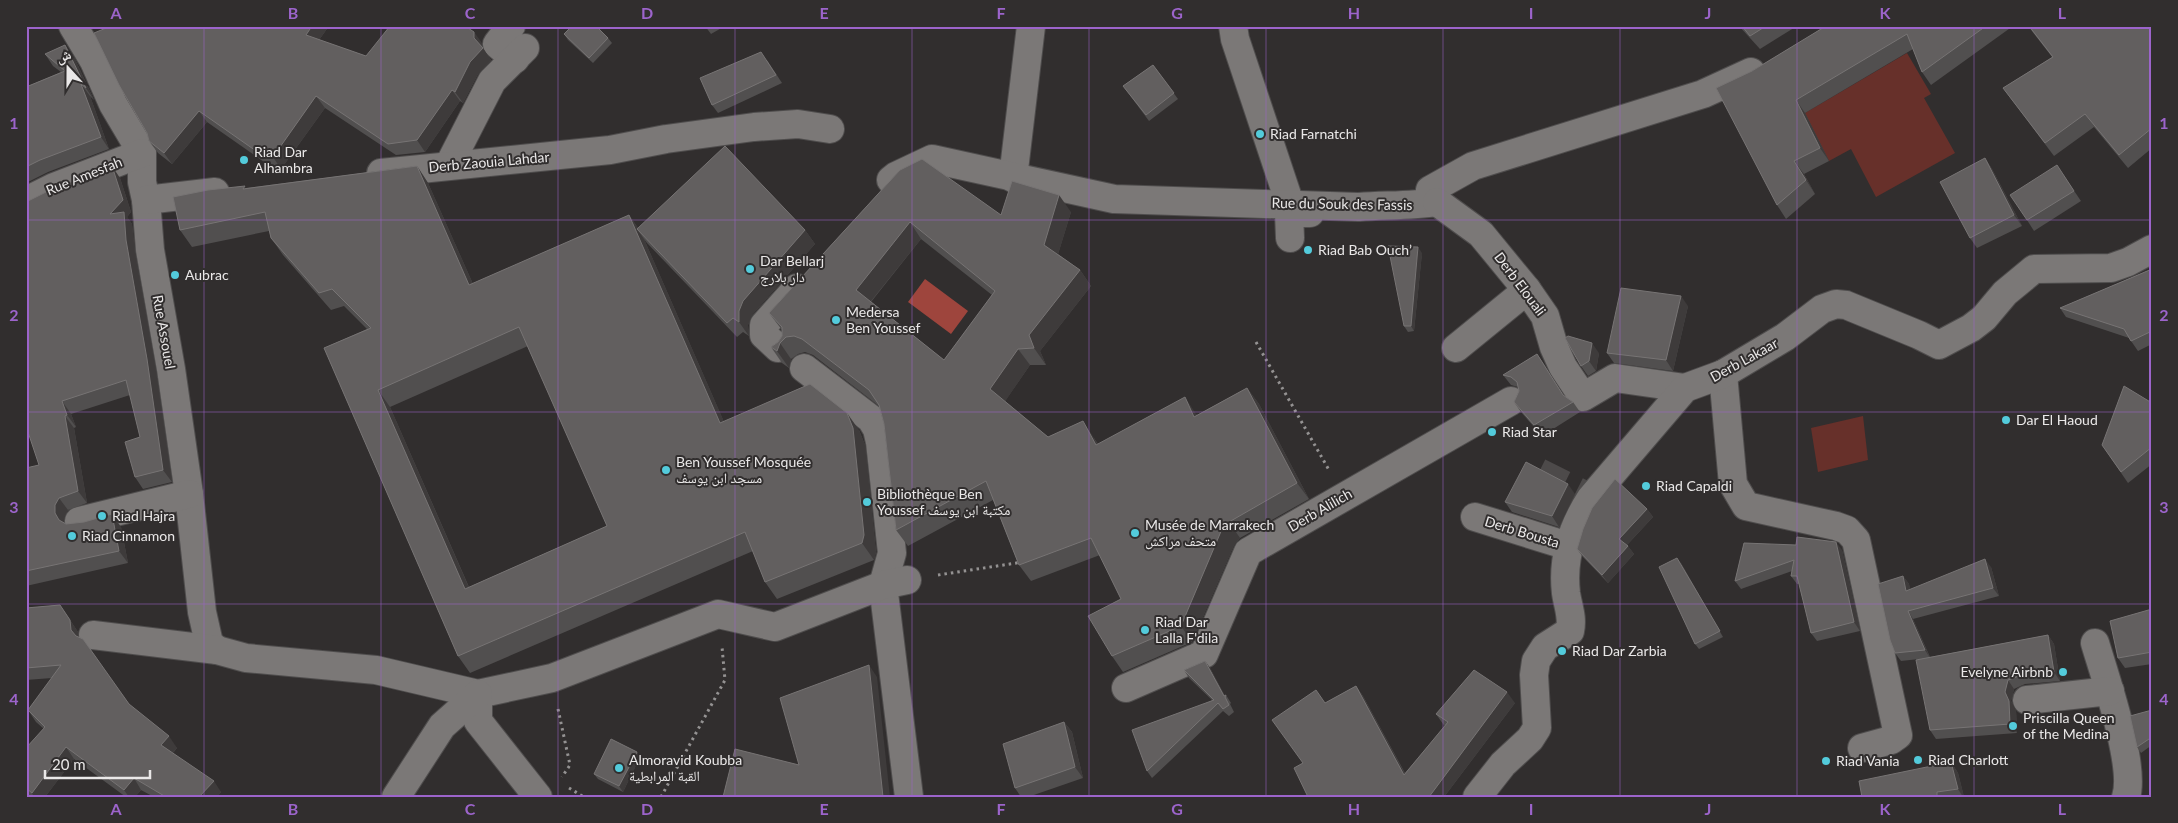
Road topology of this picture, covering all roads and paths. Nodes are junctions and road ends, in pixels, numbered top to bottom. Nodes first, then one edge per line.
1 (73, 26) edge
2 (511, 26) edge
3 (1233, 26) edge
4 (1031, 29) edge
5 (1775, 58) edge
6 (830, 129) dead end
7 (142, 154) junction
8 (449, 165) junction
9 (352, 176) edge
10 (1013, 178) junction
11 (244, 188) edge
12 (876, 198) edge
13 (146, 200) junction
14 (26, 201) edge
15 (1437, 202) junction
16 (1299, 205) junction
17 (1290, 238) dead end
18 (2152, 249) edge
19 (812, 270) edge
20 (1527, 290) junction
21 (1256, 342) dead end
22 (778, 348) edge
23 (1456, 348) dead end
24 (804, 368) edge
25 (1723, 374) junction
26 (1685, 388) junction
27 (1511, 400) dead end
28 (189, 494) junction
29 (1344, 497) junction
30 (1475, 518) dead end
31 (79, 521) edge
32 (1568, 546) junction
33 (1023, 562) edge
34 (895, 582) junction
35 (718, 614) junction
36 (93, 635) dead end
37 (2095, 643) dead end
38 (217, 650) junction
39 (552, 678) junction
40 (1126, 688) dead end
41 (2110, 691) junction
42 (478, 694) junction
43 (2027, 700) dead end
44 (1862, 748) dead end
45 (567, 787) dead end
46 (548, 789) edge
47 (396, 797) edge
48 (584, 797) edge
49 (660, 797) edge
50 (909, 797) edge
51 (1477, 797) edge
52 (2126, 797) edge

1 - 7 street
2 - 8 street
3 - 16 street
4 - 10 street
5 - 15 street, Rue du Souk des Fassis
6 - 8 street, Derb Zaouia Lahdar
7 - 13 street, Rue Assouel
7 - 14 street, Rue Amesfah
8 - 9 street, Derb Zaouia Lahdar
10 - 12 street, Rue du Souk des Fassis
10 - 16 street, Rue du Souk des Fassis
11 - 13 street
13 - 28 street, Rue Assouel
15 - 16 street, Rue du Souk des Fassis
15 - 20 street, Derb Elouali
16 - 17 street
18 - 25 street, Derb Lakaar
19 - 22 street
20 - 23 street
20 - 26 street, Derb Elouali
21 - 29 path
24 - 34 street
25 - 26 street, Derb Lakaar
25 - 44 street
26 - 32 street, Derb Lakaar
27 - 29 street, Derb Alilich
28 - 31 street
28 - 38 street, Rue Assouel
29 - 40 street, Derb Alilich
30 - 32 street, Derb Bousta
32 - 51 street, Derb Lakaar
33 - 34 path
34 - 35 street
34 - 50 street
35 - 39 street
35 - 49 path
36 - 38 street
37 - 41 street
38 - 42 street
39 - 42 street
39 - 46 path
41 - 43 street
41 - 52 street
42 - 46 street
42 - 47 street
45 - 48 path

